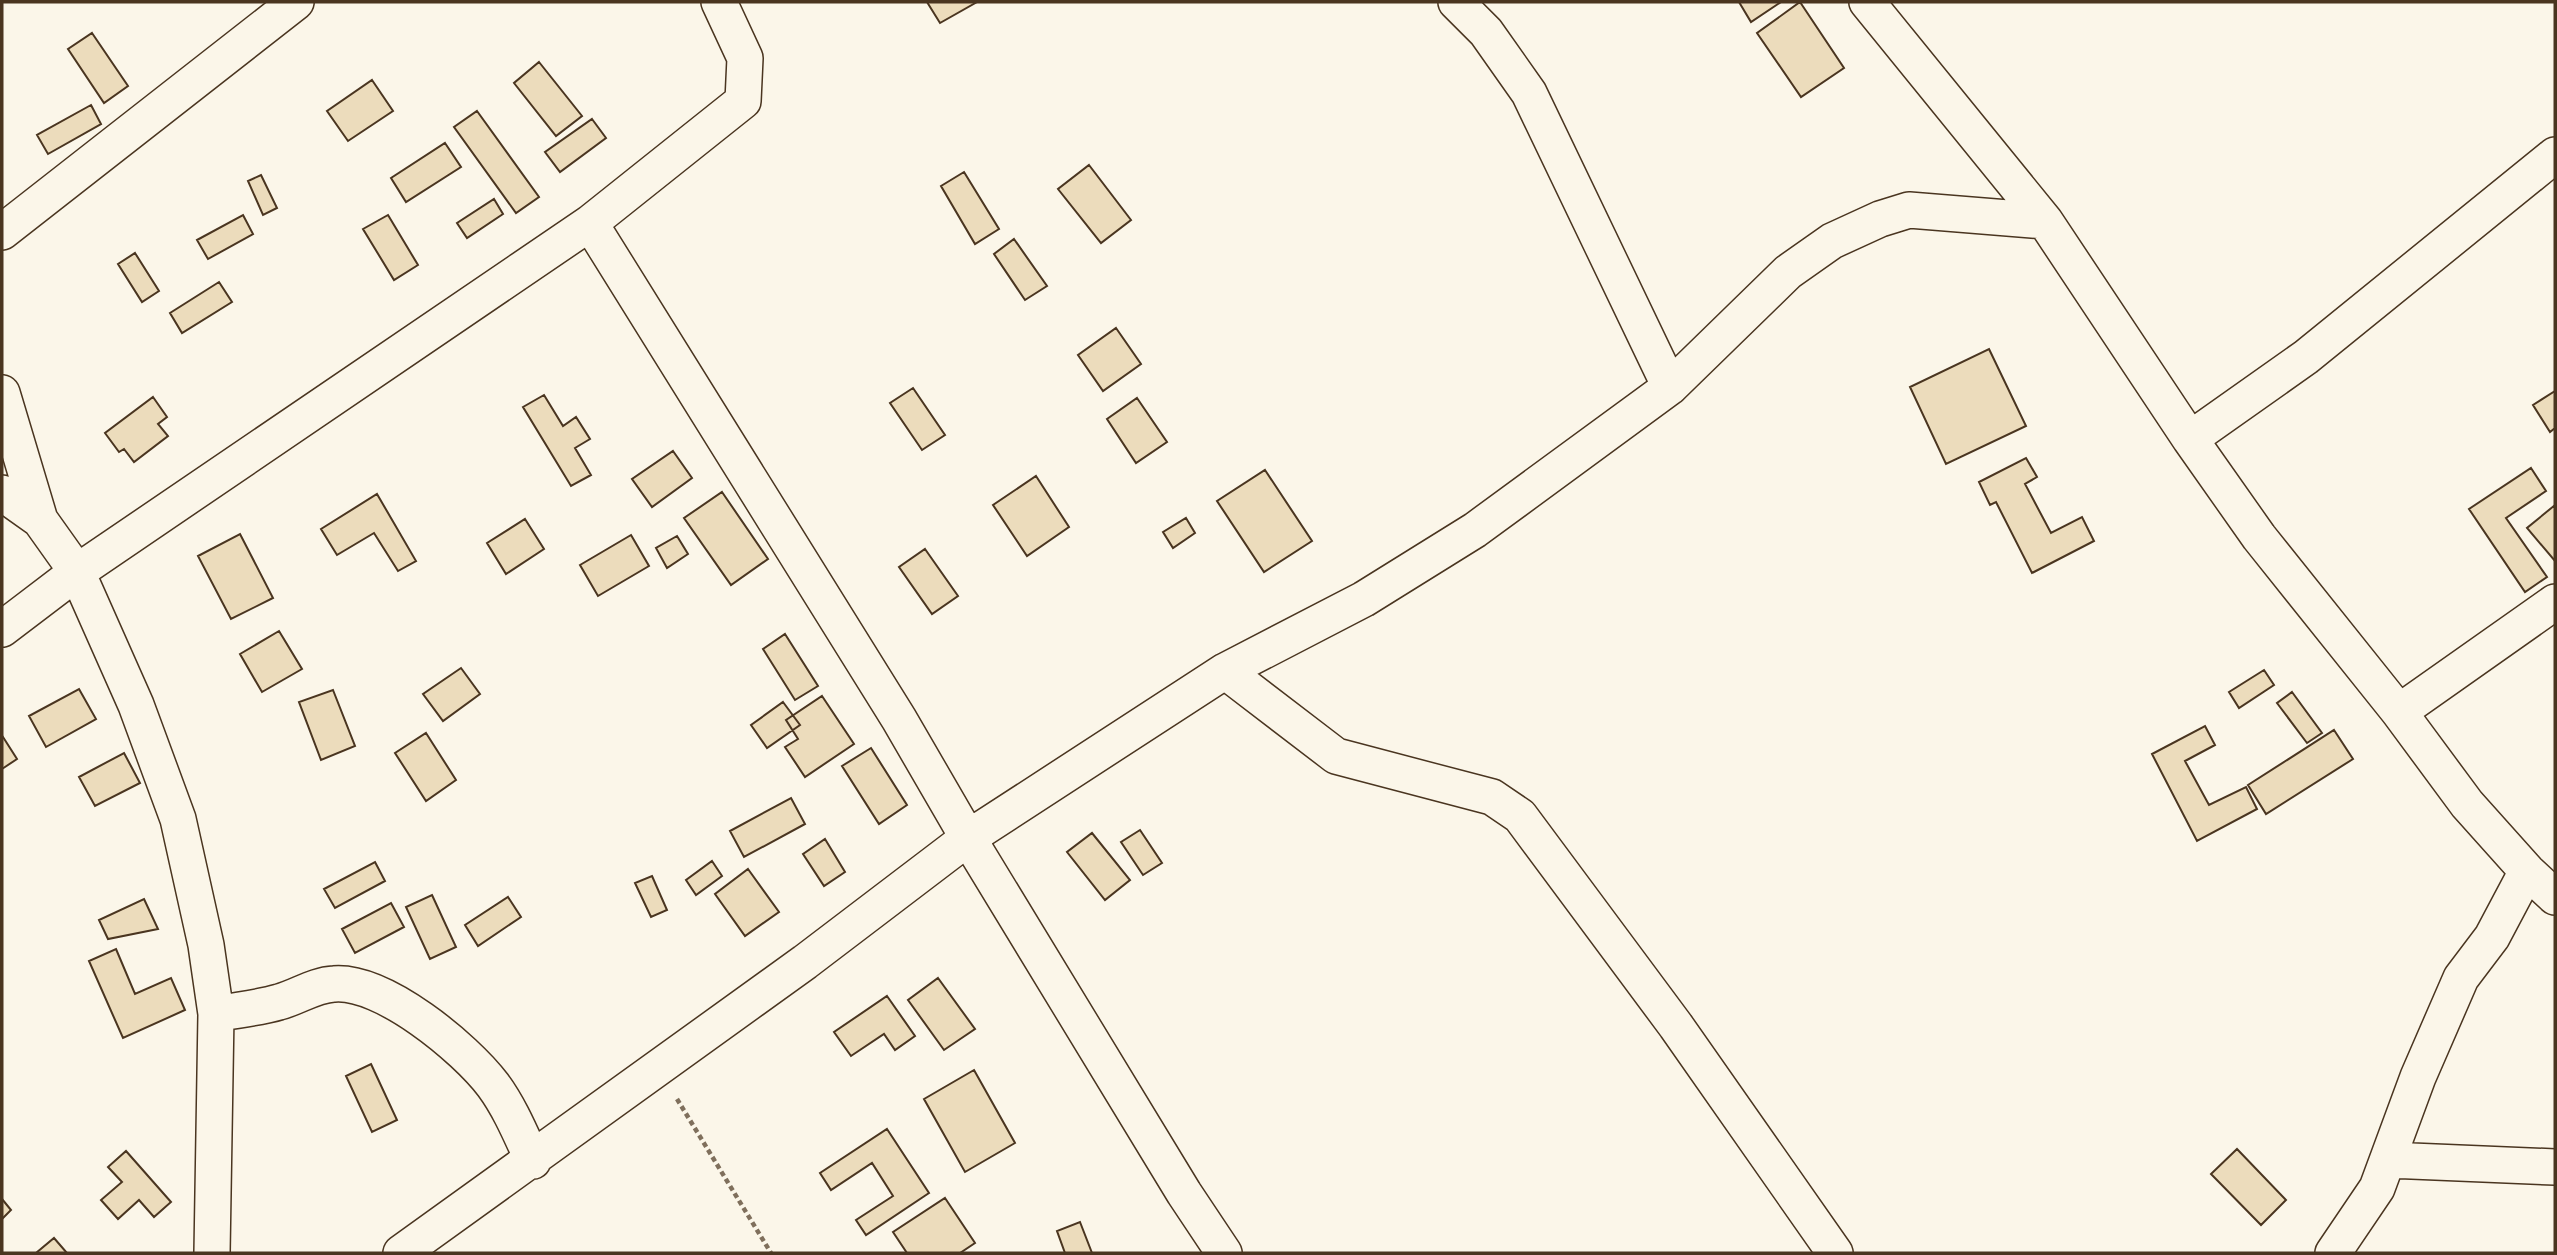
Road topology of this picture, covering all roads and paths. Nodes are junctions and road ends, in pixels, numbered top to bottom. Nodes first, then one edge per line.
1 (296, 2) edge
2 (719, 2) edge
3 (1457, 2) edge
4 (1867, 2) edge
5 (2555, 155) edge
6 (2045, 221) junction
7 (590, 223) junction
8 (2, 232) edge
9 (1670, 387) junction
10 (2, 393) edge
11 (2190, 439) junction
12 (2, 493) edge
13 (40, 520) junction
14 (77, 572) junction
15 (2555, 601) edge
16 (2, 629) edge
17 (1225, 671) junction
18 (2399, 712) junction
19 (968, 838) junction
20 (2527, 871) junction
21 (2555, 897) edge
22 (216, 1014) junction
23 (659, 1068) junction
24 (2388, 1160) junction
25 (533, 1161) junction
26 (2555, 1167) edge
27 (212, 1253) edge
28 (401, 1253) edge
29 (771, 1253) edge
30 (1224, 1253) edge
31 (1835, 1253) edge
32 (2333, 1253) edge

1 - 8 street
2 - 7 street
3 - 9 street
4 - 6 street
5 - 11 street
6 - 9 street
6 - 11 street
7 - 14 street
7 - 19 street
9 - 17 street
10 - 13 street
11 - 18 street
12 - 13 street
13 - 14 street
14 - 16 street
14 - 22 street
15 - 18 street
17 - 19 street
17 - 31 street
18 - 20 street
19 - 23 street
19 - 30 street
20 - 21 street
20 - 24 street
22 - 25 street
22 - 27 street
23 - 25 street
23 - 29 path
24 - 26 street
24 - 32 street
25 - 28 street

